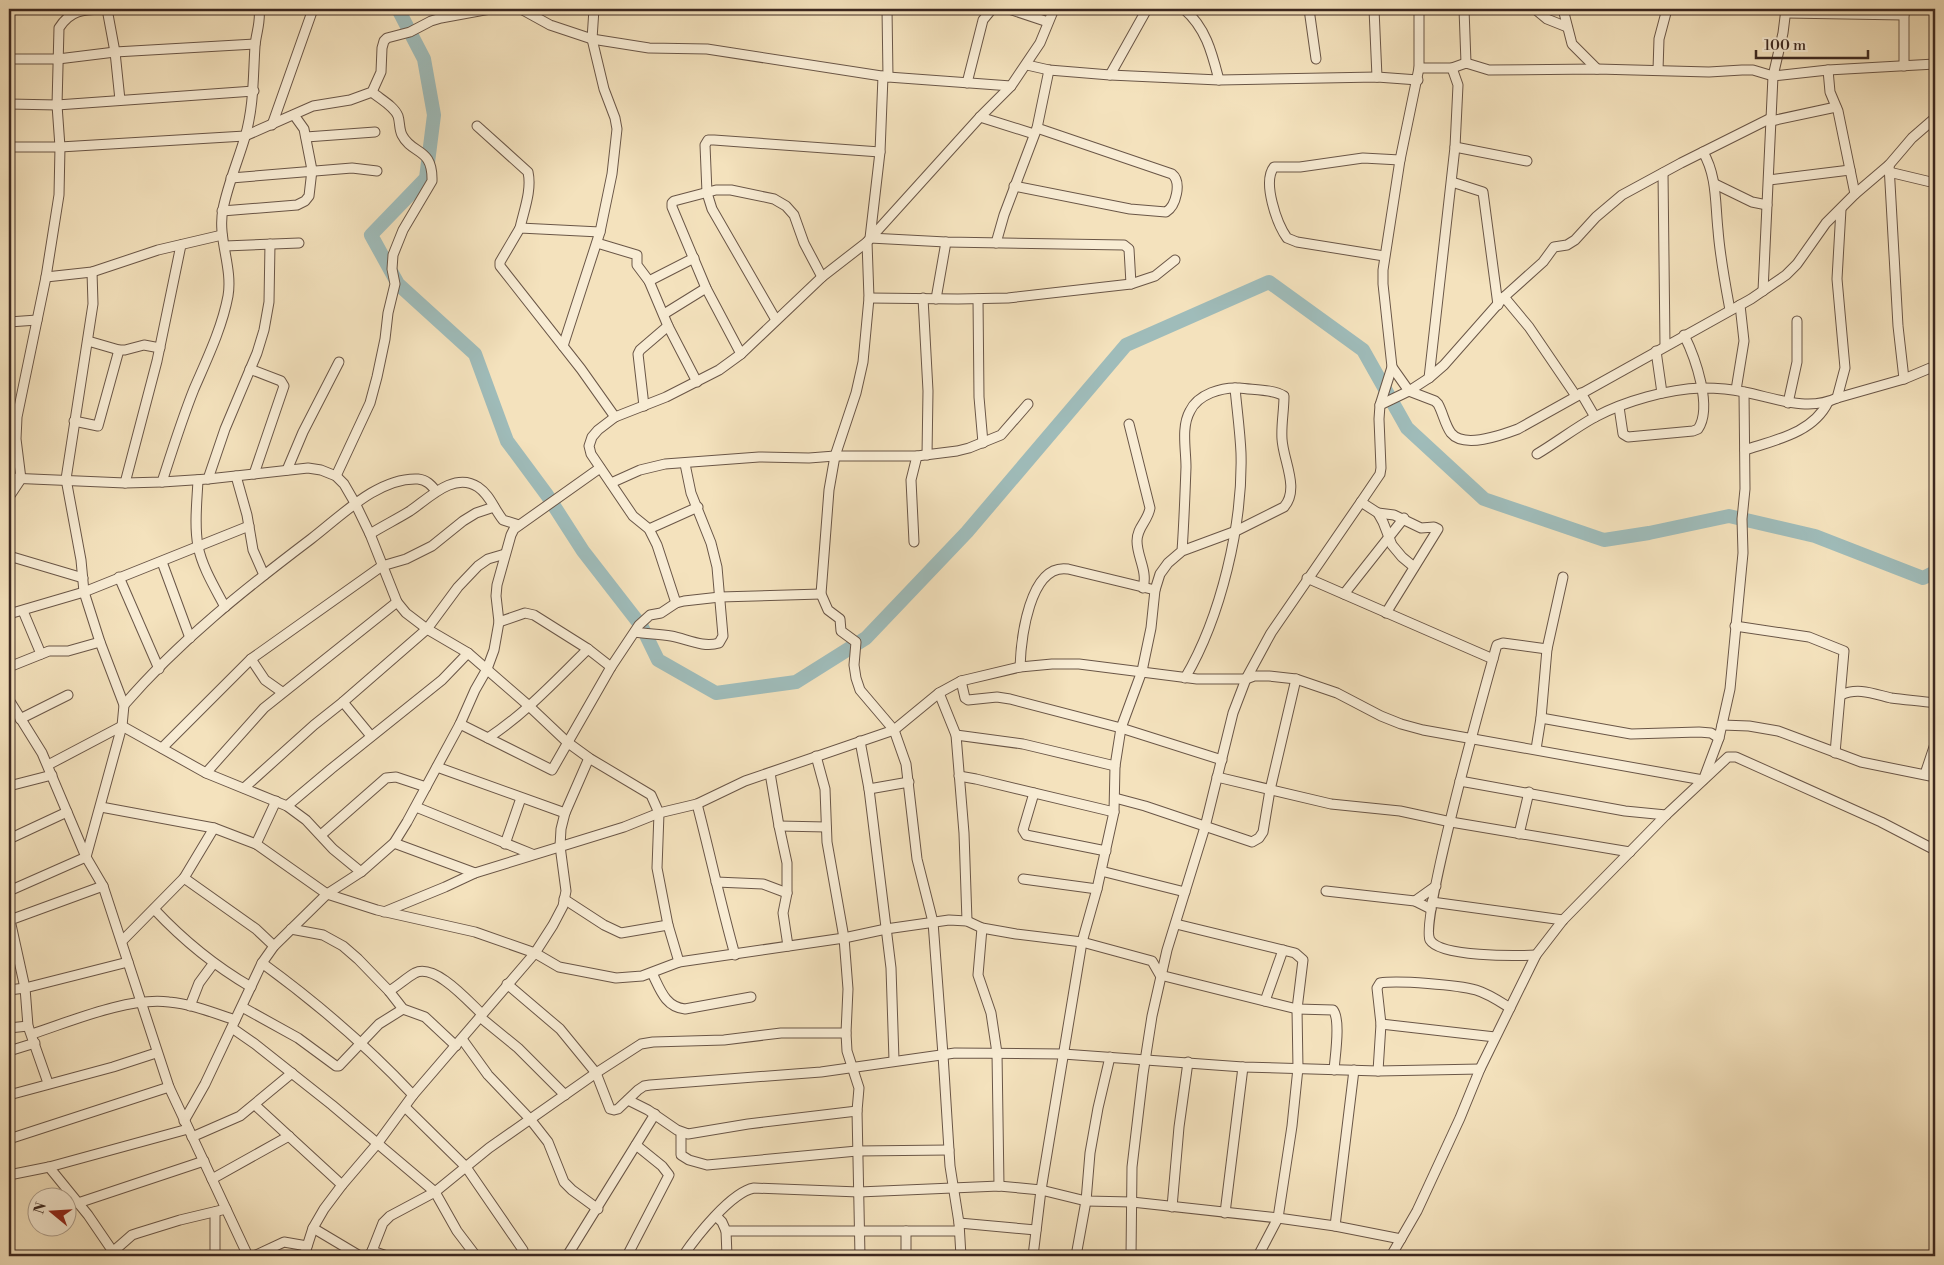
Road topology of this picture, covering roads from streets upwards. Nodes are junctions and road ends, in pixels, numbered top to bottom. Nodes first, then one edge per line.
1 (108, 9) edge
2 (259, 9) edge
3 (313, 9) edge
4 (490, 9) edge
5 (521, 9) edge
6 (594, 9) edge
7 (887, 9) edge
8 (992, 9) edge
9 (1009, 9) edge
10 (1054, 9) edge
11 (1147, 9) edge
12 (1184, 9) edge
13 (1309, 9) edge
14 (1374, 9) edge
15 (1418, 9) edge
16 (1464, 9) edge
17 (1535, 9) edge
18 (1563, 9) edge
19 (1667, 9) edge
20 (1786, 11) edge
21 (1904, 12) edge
22 (1048, 22) junction
23 (1567, 27) junction
24 (592, 39) junction
25 (255, 44) junction
26 (115, 52) junction
27 (58, 59) junction
28 (1316, 59) dead end
29 (9, 60) edge
30 (1466, 63) junction
31 (1935, 64) edge
32 (1026, 65) junction
33 (1904, 66) junction
34 (1419, 68) junction
35 (1452, 68) junction
36 (1597, 68) junction
37 (1049, 70) junction
38 (1658, 70) junction
39 (1828, 70) junction
40 (1110, 75) junction
41 (886, 76) junction
42 (1773, 76) junction
43 (1377, 77) junction
44 (1219, 80) junction
45 (1418, 80) junction
46 (967, 83) junction
47 (1011, 86) junction
48 (254, 90) junction
49 (372, 92) junction
50 (120, 100) junction
51 (9, 104) edge
52 (57, 105) junction
53 (1836, 107) junction
54 (294, 115) junction
55 (980, 117) junction
56 (1935, 118) edge
57 (1771, 120) junction
58 (272, 125) junction
59 (477, 126) dead end
60 (1036, 131) junction
61 (375, 132) dead end
62 (245, 136) junction
63 (306, 137) junction
64 (9, 147) edge
65 (60, 147) junction
66 (1455, 147) junction
67 (880, 152) junction
68 (1703, 152) junction
69 (1400, 160) junction
70 (1527, 161) dead end
71 (1889, 169) junction
72 (312, 170) junction
73 (1850, 170) junction
74 (377, 171) dead end
75 (1663, 173) junction
76 (231, 178) junction
77 (1769, 180) junction
78 (1452, 182) junction
79 (1935, 183) edge
80 (1715, 184) junction
81 (1014, 186) junction
82 (707, 193) junction
83 (1855, 194) junction
84 (1767, 205) junction
85 (1840, 209) junction
86 (222, 211) junction
87 (520, 228) junction
88 (600, 232) junction
89 (222, 235) junction
90 (869, 240) junction
91 (946, 242) junction
92 (298, 243) dead end
93 (597, 243) junction
94 (996, 243) junction
95 (270, 244) junction
96 (182, 245) junction
97 (225, 246) junction
98 (1384, 256) junction
99 (694, 258) junction
100 (1175, 260) dead end
101 (92, 272) junction
102 (822, 277) junction
103 (46, 278) junction
104 (649, 281) junction
105 (1131, 284) junction
106 (706, 288) junction
107 (1763, 291) junction
108 (869, 298) junction
109 (923, 298) junction
110 (978, 298) junction
111 (936, 299) junction
112 (1501, 301) junction
113 (1740, 305) junction
114 (1730, 310) junction
115 (664, 314) junction
116 (37, 320) junction
117 (776, 320) junction
118 (1797, 321) dead end
119 (9, 322) edge
120 (668, 326) junction
121 (1684, 335) junction
122 (88, 341) junction
123 (563, 346) junction
124 (160, 348) junction
125 (1660, 348) junction
126 (118, 350) junction
127 (741, 354) junction
128 (339, 362) dead end
129 (1935, 366) edge
130 (1392, 367) junction
131 (250, 369) junction
132 (1429, 378) junction
133 (1904, 379) junction
134 (697, 382) junction
135 (1235, 388) junction
136 (1702, 388) junction
137 (1740, 391) junction
138 (1409, 392) junction
139 (1662, 393) junction
140 (1578, 395) junction
141 (1837, 398) junction
142 (1828, 402) junction
143 (1788, 403) junction
144 (1028, 404) dead end
145 (1380, 405) junction
146 (644, 406) junction
147 (1619, 407) junction
148 (615, 417) junction
149 (1595, 417) junction
150 (74, 421) junction
151 (1129, 424) dead end
152 (983, 443) junction
153 (1745, 450) junction
154 (1537, 454) dead end
155 (922, 455) junction
156 (835, 456) junction
157 (684, 464) junction
158 (600, 468) junction
159 (287, 470) junction
160 (254, 474) junction
161 (236, 476) junction
162 (336, 476) junction
163 (9, 478) edge
164 (21, 479) junction
165 (66, 479) junction
166 (208, 479) junction
167 (198, 480) junction
168 (162, 482) junction
169 (125, 483) junction
170 (611, 483) junction
171 (436, 491) junction
172 (9, 497) edge
173 (1361, 502) junction
174 (356, 503) junction
175 (494, 506) junction
176 (698, 508) junction
177 (1378, 513) junction
178 (1404, 518) junction
179 (519, 525) junction
180 (249, 526) junction
181 (650, 529) junction
182 (1236, 531) junction
183 (370, 534) junction
184 (1388, 535) junction
185 (914, 542) dead end
186 (198, 547) junction
187 (1182, 551) junction
188 (506, 554) junction
189 (9, 556) edge
190 (162, 562) junction
191 (382, 566) junction
192 (1414, 567) junction
193 (264, 575) junction
194 (119, 577) junction
195 (1563, 577) dead end
196 (83, 578) junction
197 (1307, 578) junction
198 (1143, 588) junction
199 (1155, 590) junction
200 (84, 592) junction
201 (821, 594) junction
202 (1344, 594) junction
203 (720, 597) junction
204 (397, 602) junction
205 (676, 604) junction
206 (225, 607) junction
207 (23, 611) junction
208 (1386, 613) junction
209 (9, 614) edge
210 (499, 622) junction
211 (1735, 626) junction
212 (427, 629) junction
213 (635, 632) junction
214 (190, 638) junction
215 (100, 642) junction
216 (588, 649) junction
217 (1547, 649) junction
218 (468, 653) junction
219 (41, 654) junction
220 (252, 659) junction
221 (1493, 659) junction
222 (9, 667) edge
223 (611, 667) junction
224 (1020, 667) junction
225 (158, 669) junction
226 (487, 669) junction
227 (1142, 671) junction
228 (1185, 678) junction
229 (1246, 679) junction
230 (1296, 679) junction
231 (961, 681) junction
232 (1842, 682) junction
233 (1850, 691) junction
234 (282, 692) junction
235 (939, 693) junction
236 (68, 694) dead end
237 (1842, 696) junction
238 (9, 700) edge
239 (343, 702) junction
240 (1935, 703) edge
241 (124, 705) junction
242 (529, 706) junction
243 (1541, 718) junction
244 (20, 720) junction
245 (460, 724) junction
246 (1722, 725) junction
247 (122, 726) junction
248 (1121, 728) junction
249 (894, 730) junction
250 (956, 735) junction
251 (371, 736) junction
252 (488, 738) junction
253 (1719, 738) junction
254 (1470, 740) junction
255 (860, 741) junction
256 (567, 742) junction
257 (1935, 744) edge
258 (162, 748) junction
259 (1536, 749) junction
260 (1835, 753) junction
261 (816, 756) junction
262 (589, 758) junction
263 (1222, 760) junction
264 (48, 765) junction
265 (1114, 766) junction
266 (437, 767) junction
267 (206, 773) junction
268 (770, 773) junction
269 (1925, 774) junction
270 (52, 775) junction
271 (959, 776) junction
272 (1217, 777) junction
273 (1935, 777) edge
274 (1704, 780) junction
275 (1460, 781) junction
276 (909, 782) junction
277 (9, 786) edge
278 (426, 787) junction
279 (244, 788) junction
280 (869, 788) junction
281 (1270, 790) junction
282 (1528, 792) junction
283 (1034, 793) junction
284 (521, 798) junction
285 (1115, 798) junction
286 (276, 801) junction
287 (697, 804) junction
288 (287, 806) junction
289 (416, 806) junction
290 (101, 807) junction
291 (67, 812) junction
292 (1114, 812) junction
293 (565, 813) junction
294 (659, 814) junction
295 (1666, 815) junction
296 (1451, 822) junction
297 (779, 826) junction
298 (826, 827) junction
299 (1205, 827) junction
300 (214, 828) junction
301 (1519, 834) junction
302 (321, 835) junction
303 (9, 839) edge
304 (394, 843) junction
305 (256, 844) junction
306 (505, 844) junction
307 (560, 846) junction
308 (1935, 850) edge
309 (1106, 851) junction
310 (1630, 852) junction
311 (532, 854) junction
312 (86, 857) junction
313 (1101, 871) junction
314 (361, 872) junction
315 (475, 873) junction
316 (184, 878) junction
317 (1023, 879) dead end
318 (716, 882) junction
319 (103, 886) junction
320 (1436, 886) junction
321 (1097, 889) junction
322 (9, 891) edge
323 (1326, 891) dead end
324 (1185, 892) junction
325 (787, 893) junction
326 (327, 894) junction
327 (564, 898) junction
328 (1415, 901) junction
329 (1431, 906) junction
330 (154, 909) junction
331 (384, 912) junction
332 (9, 918) edge
333 (1563, 920) junction
334 (967, 921) junction
335 (933, 922) junction
336 (668, 924) junction
337 (1176, 924) junction
338 (982, 928) junction
339 (291, 929) junction
340 (886, 929) junction
341 (844, 938) junction
342 (122, 941) junction
343 (1082, 942) junction
344 (12, 944) edge
345 (274, 946) junction
346 (788, 946) junction
347 (1167, 950) junction
348 (1283, 950) junction
349 (535, 953) junction
350 (735, 954) junction
351 (1536, 955) junction
352 (1152, 961) junction
353 (128, 962) junction
354 (679, 962) junction
355 (262, 963) junction
356 (213, 964) junction
357 (652, 973) junction
358 (1160, 975) junction
359 (507, 984) junction
360 (25, 988) junction
361 (251, 988) junction
362 (9, 990) edge
363 (389, 991) junction
364 (751, 997) dead end
365 (139, 1001) junction
366 (1265, 1001) junction
367 (190, 1006) junction
368 (242, 1007) junction
369 (1510, 1008) junction
370 (403, 1009) junction
371 (1297, 1009) junction
372 (481, 1015) junction
373 (234, 1024) junction
374 (1381, 1024) junction
375 (9, 1028) edge
376 (30, 1030) junction
377 (846, 1033) junction
378 (1495, 1037) junction
379 (459, 1042) junction
380 (35, 1043) junction
381 (360, 1043) junction
382 (9, 1051) edge
383 (156, 1053) junction
384 (996, 1053) junction
385 (1063, 1054) junction
386 (944, 1055) junction
387 (1110, 1057) junction
388 (894, 1060) junction
389 (1145, 1060) junction
390 (1188, 1062) junction
391 (1242, 1066) junction
392 (851, 1067) junction
393 (1298, 1068) junction
394 (1480, 1069) junction
395 (1334, 1070) junction
396 (1354, 1070) junction
397 (1378, 1071) junction
398 (292, 1073) junction
399 (596, 1073) junction
400 (48, 1083) junction
401 (169, 1087) junction
402 (9, 1095) edge
403 (413, 1095) junction
404 (566, 1095) junction
405 (628, 1100) junction
406 (255, 1105) junction
407 (405, 1107) junction
408 (857, 1111) junction
409 (655, 1114) junction
410 (530, 1119) junction
411 (188, 1129) junction
412 (681, 1133) junction
413 (289, 1136) junction
414 (9, 1139) edge
415 (378, 1144) junction
416 (636, 1145) junction
417 (949, 1150) junction
418 (857, 1151) junction
419 (204, 1161) junction
420 (49, 1167) junction
421 (466, 1167) junction
422 (9, 1175) edge
423 (212, 1179) junction
424 (342, 1185) junction
425 (999, 1186) junction
426 (66, 1188) edge
427 (953, 1188) junction
428 (1041, 1190) junction
429 (435, 1192) junction
430 (859, 1192) junction
431 (1086, 1200) junction
432 (1132, 1202) junction
433 (78, 1203) joint
434 (1172, 1207) junction
435 (226, 1209) junction
436 (598, 1209) junction
437 (214, 1212) junction
438 (1225, 1213) junction
439 (717, 1217) junction
440 (1278, 1218) junction
441 (1335, 1226) junction
442 (959, 1227) junction
443 (314, 1228) junction
444 (1036, 1230) junction
445 (726, 1231) junction
446 (860, 1231) junction
447 (906, 1231) junction
448 (1401, 1239) junction
449 (307, 1246) junction
450 (371, 1254) edge
451 (470, 1254) edge
452 (112, 1255) edge
453 (215, 1256) edge
454 (248, 1256) edge
455 (254, 1256) edge
456 (304, 1256) edge
457 (360, 1256) edge
458 (387, 1256) edge
459 (521, 1256) edge
460 (567, 1256) edge
461 (627, 1256) edge
462 (683, 1256) edge
463 (727, 1256) edge
464 (860, 1256) edge
465 (906, 1256) edge
466 (961, 1256) edge
467 (1033, 1256) edge
468 (1076, 1256) edge
469 (1131, 1256) edge
470 (1258, 1256) edge
471 (1391, 1256) edge

1 - 26 street
1 - 27 street
2 - 25 street
3 - 58 street
4 - 49 street
5 - 24 street
6 - 24 street
7 - 41 street
8 - 46 street
9 - 22 street
10 - 22 street
11 - 40 street
12 - 44 street
13 - 28 street
14 - 43 street
15 - 34 street
16 - 30 street
17 - 23 street
18 - 23 street
19 - 38 street
20 - 21 street
20 - 42 street
21 - 33 street
22 - 32 street
23 - 36 street
24 - 41 street
24 - 88 street
25 - 26 street
25 - 48 street
26 - 27 street
26 - 50 street
27 - 29 street
27 - 52 street
30 - 35 street
30 - 36 street
31 - 33 street
32 - 37 street
32 - 47 street
33 - 39 street
34 - 35 street
34 - 45 street
35 - 66 street
36 - 38 street
37 - 40 street
37 - 60 street
38 - 42 street
39 - 42 street
39 - 53 street
40 - 44 street
41 - 46 street
41 - 67 street
42 - 57 street
43 - 44 street
43 - 45 street
45 - 69 street
46 - 47 street
47 - 55 street
48 - 50 street
48 - 62 street
49 - 54 street
49 - 162 street
50 - 52 street
51 - 52 street
52 - 65 street
53 - 57 street
53 - 73 street
54 - 58 street
54 - 63 street
55 - 60 street
55 - 90 street
56 - 71 street
57 - 68 street
57 - 77 street
58 - 62 street
59 - 87 street
60 - 81 street
60 - 81 street
61 - 63 street
62 - 65 street
62 - 76 street
63 - 72 street
64 - 65 street
65 - 103 street
66 - 70 street
66 - 78 street
67 - 82 street
67 - 90 street
68 - 75 street
68 - 80 street
69 - 98 street
69 - 98 street
71 - 79 street
71 - 83 street
71 - 133 street
72 - 74 street
72 - 76 street
72 - 86 street
73 - 77 street
73 - 83 street
75 - 112 street
75 - 125 street
76 - 86 street
77 - 84 street
78 - 112 street
78 - 132 street
80 - 84 street
80 - 114 street
81 - 94 street
82 - 99 street
82 - 102 street
82 - 117 street
83 - 85 street
84 - 107 street
85 - 107 street
85 - 141 street
86 - 89 street
87 - 88 street
87 - 123 street
88 - 93 street
89 - 96 street
89 - 97 street
90 - 91 street
90 - 102 street
90 - 108 street
91 - 94 street
91 - 111 street
92 - 95 street
93 - 104 street
93 - 123 street
94 - 105 street
95 - 97 street
95 - 131 street
96 - 101 street
96 - 124 street
97 - 168 street
98 - 130 street
99 - 104 street
99 - 106 street
100 - 105 street
101 - 103 street
101 - 122 street
102 - 117 street
103 - 116 street
104 - 115 street
105 - 110 street
106 - 115 street
106 - 127 street
107 - 113 street
108 - 109 street
108 - 156 street
109 - 111 street
109 - 155 street
110 - 111 street
110 - 152 street
112 - 132 street
112 - 140 street
113 - 114 street
113 - 137 street
114 - 121 street
115 - 120 street
116 - 119 street
116 - 164 street
117 - 127 street
118 - 143 street
120 - 134 street
120 - 146 street
121 - 125 street
121 - 136 street
122 - 126 street
122 - 150 street
123 - 148 street
124 - 126 street
124 - 169 street
125 - 139 street
125 - 140 street
126 - 150 street
127 - 134 street
128 - 159 street
129 - 133 street
130 - 138 street
130 - 145 street
131 - 160 street
131 - 166 street
132 - 138 street
133 - 141 street
134 - 146 street
135 - 182 street
135 - 182 street
135 - 187 street
136 - 137 street
136 - 139 street
136 - 147 street
137 - 143 street
137 - 153 street
138 - 140 street
138 - 145 street
139 - 147 street
140 - 149 street
141 - 142 street
142 - 143 street
142 - 153 street
144 - 152 street
145 - 173 street
146 - 148 street
147 - 149 street
148 - 158 street
149 - 154 street
150 - 165 street
151 - 198 street
152 - 155 street
153 - 211 street
155 - 156 street
155 - 185 street
156 - 157 street
156 - 201 street
157 - 170 street
157 - 176 street
158 - 170 street
158 - 179 street
159 - 160 street
159 - 162 street
160 - 161 street
161 - 166 street
161 - 180 street
162 - 174 street
163 - 164 street
164 - 165 street
164 - 172 street
165 - 169 street
165 - 196 street
166 - 167 street
167 - 168 street
167 - 186 street
168 - 169 street
170 - 181 street
171 - 174 street
171 - 175 street
171 - 183 street
173 - 177 street
173 - 197 street
174 - 183 street
174 - 193 street
175 - 179 street
175 - 191 street
176 - 181 street
176 - 203 street
177 - 178 street
177 - 184 street
178 - 184 street
178 - 192 street
179 - 188 street
180 - 186 street
180 - 193 street
181 - 205 street
182 - 187 street
182 - 228 street
183 - 191 street
184 - 192 street
184 - 202 street
186 - 190 street
186 - 206 street
187 - 199 street
188 - 210 street
188 - 212 street
189 - 196 street
190 - 194 street
190 - 214 street
191 - 204 street
191 - 220 street
192 - 208 street
193 - 206 street
194 - 200 street
194 - 225 street
195 - 217 street
196 - 200 street
197 - 202 street
197 - 229 street
198 - 199 street
198 - 224 street
199 - 227 street
200 - 207 street
200 - 215 street
201 - 203 street
201 - 249 street
202 - 208 street
203 - 205 street
203 - 213 street
204 - 212 street
204 - 234 street
205 - 213 street
206 - 214 street
207 - 209 street
207 - 219 street
208 - 221 street
210 - 216 street
210 - 226 street
211 - 232 street
211 - 246 street
212 - 218 street
212 - 239 street
213 - 223 street
214 - 225 street
215 - 219 street
215 - 241 street
216 - 223 street
216 - 242 street
217 - 221 street
217 - 243 street
218 - 226 street
218 - 251 street
219 - 222 street
220 - 234 street
220 - 258 street
221 - 254 street
223 - 256 street
224 - 227 street
224 - 231 street
225 - 241 street
226 - 242 street
226 - 245 street
227 - 228 street
227 - 248 street
228 - 229 street
229 - 230 street
229 - 263 street
230 - 254 street
230 - 281 street
231 - 235 street
231 - 248 street
232 - 233 street
232 - 237 street
233 - 237 street
233 - 240 street
234 - 267 street
235 - 249 street
235 - 250 street
236 - 244 street
237 - 260 street
238 - 244 street
239 - 251 street
239 - 279 street
241 - 247 street
242 - 252 street
242 - 256 street
243 - 253 street
243 - 259 street
244 - 264 street
245 - 252 street
245 - 266 street
246 - 253 street
246 - 260 street
247 - 258 street
247 - 264 street
247 - 290 street
248 - 263 street
248 - 265 street
249 - 255 street
249 - 276 street
250 - 265 street
250 - 271 street
251 - 288 street
252 - 256 street
253 - 274 street
254 - 259 street
254 - 275 street
255 - 261 street
255 - 280 street
256 - 262 street
257 - 269 street
258 - 267 street
259 - 274 street
260 - 269 street
261 - 268 street
261 - 298 street
262 - 293 street
262 - 294 street
263 - 272 street
264 - 270 street
265 - 285 street
266 - 278 street
266 - 284 street
267 - 279 street
268 - 287 street
268 - 297 street
269 - 273 street
270 - 277 street
270 - 291 street
271 - 283 street
271 - 334 street
272 - 281 street
272 - 299 street
274 - 295 street
274 - 308 street
275 - 282 street
275 - 296 street
276 - 280 street
276 - 335 street
278 - 289 street
278 - 302 street
279 - 286 street
280 - 340 street
281 - 296 street
281 - 299 street
282 - 295 street
282 - 301 street
283 - 292 street
283 - 309 street
284 - 293 street
284 - 306 street
285 - 292 street
285 - 299 street
286 - 288 street
286 - 305 street
287 - 294 street
287 - 318 street
288 - 302 street
289 - 304 street
289 - 306 street
290 - 300 street
290 - 312 street
291 - 303 street
291 - 312 street
292 - 309 street
293 - 307 street
294 - 307 street
294 - 336 street
295 - 310 street
296 - 301 street
296 - 320 street
297 - 298 street
297 - 325 street
298 - 341 street
299 - 324 street
300 - 305 street
300 - 316 street
301 - 310 street
302 - 314 street
304 - 314 street
304 - 315 street
305 - 326 street
306 - 311 street
307 - 311 street
307 - 327 street
309 - 313 street
310 - 333 street
311 - 315 street
312 - 319 street
312 - 322 street
313 - 321 street
313 - 324 street
314 - 326 street
315 - 331 street
316 - 330 street
316 - 345 street
317 - 321 street
318 - 325 street
318 - 350 street
319 - 332 street
319 - 342 street
320 - 328 street
320 - 329 street
321 - 343 street
323 - 328 street
324 - 337 street
325 - 346 street
326 - 331 street
326 - 339 street
327 - 336 street
327 - 349 street
328 - 329 street
329 - 333 street
329 - 351 street
330 - 342 street
330 - 356 street
331 - 349 street
332 - 344 street
333 - 351 street
334 - 335 street
334 - 338 street
335 - 340 street
335 - 386 street
336 - 354 street
337 - 347 street
337 - 348 street
338 - 343 street
338 - 384 street
339 - 345 street
339 - 363 street
340 - 341 street
340 - 388 street
341 - 346 street
341 - 377 street
342 - 353 street
343 - 352 street
343 - 385 street
344 - 360 street
345 - 355 street
346 - 350 street
347 - 352 street
347 - 358 street
348 - 366 street
348 - 371 street
349 - 357 street
349 - 359 street
350 - 354 street
351 - 369 street
352 - 358 street
353 - 360 street
353 - 365 street
354 - 357 street
355 - 361 street
355 - 381 street
356 - 361 street
356 - 367 street
357 - 364 street
358 - 366 street
358 - 389 street
359 - 372 street
359 - 399 street
360 - 362 street
360 - 376 street
361 - 368 street
363 - 370 street
363 - 372 street
365 - 367 street
365 - 376 street
365 - 383 street
366 - 371 street
367 - 373 street
368 - 373 street
368 - 381 street
369 - 374 street
369 - 378 street
370 - 379 street
370 - 381 street
371 - 393 street
371 - 395 street
372 - 379 street
372 - 404 street
373 - 398 street
373 - 411 street
374 - 378 street
374 - 397 street
375 - 376 street
376 - 380 street
377 - 392 street
377 - 399 street
378 - 394 street
379 - 403 street
379 - 410 street
380 - 382 street
380 - 400 street
381 - 403 street
383 - 400 street
383 - 401 street
384 - 385 street
384 - 386 street
384 - 425 street
385 - 387 street
385 - 428 street
386 - 388 street
386 - 417 street
387 - 389 street
387 - 431 street
388 - 392 street
389 - 390 street
389 - 432 street
390 - 391 street
390 - 434 street
391 - 393 street
391 - 438 street
392 - 405 street
392 - 408 street
393 - 395 street
393 - 440 street
394 - 397 street
394 - 448 street
395 - 396 street
396 - 397 street
396 - 441 street
398 - 406 street
398 - 415 street
399 - 404 street
399 - 405 street
400 - 402 street
401 - 411 street
401 - 414 street
403 - 407 street
404 - 410 street
405 - 409 street
406 - 411 street
406 - 413 street
407 - 415 street
407 - 421 street
408 - 412 street
408 - 418 street
409 - 412 street
409 - 416 street
410 - 421 street
410 - 436 street
411 - 419 street
411 - 420 street
412 - 418 street
413 - 423 street
413 - 424 street
415 - 424 street
415 - 429 street
416 - 436 street
416 - 461 street
417 - 418 street
417 - 427 street
418 - 430 street
419 - 423 street
419 - 433 street
420 - 422 street
420 - 426 street
421 - 429 street
421 - 459 street
423 - 435 street
424 - 443 street
425 - 427 street
425 - 428 street
427 - 430 street
427 - 442 street
428 - 431 street
428 - 444 street
429 - 450 street
429 - 451 street
430 - 439 street
430 - 446 street
431 - 432 street
431 - 468 street
432 - 434 street
432 - 469 street
433 - 452 street
434 - 438 street
435 - 437 street
435 - 454 street
436 - 460 street
437 - 452 street
437 - 453 street
438 - 440 street
439 - 445 street
439 - 462 street
440 - 441 street
440 - 470 street
441 - 448 street
442 - 444 street
442 - 447 street
442 - 466 street
443 - 449 street
443 - 457 street
444 - 467 street
445 - 446 street
445 - 463 street
446 - 447 street
446 - 464 street
447 - 465 street
448 - 471 street
449 - 455 street
449 - 456 street
450 - 458 street

